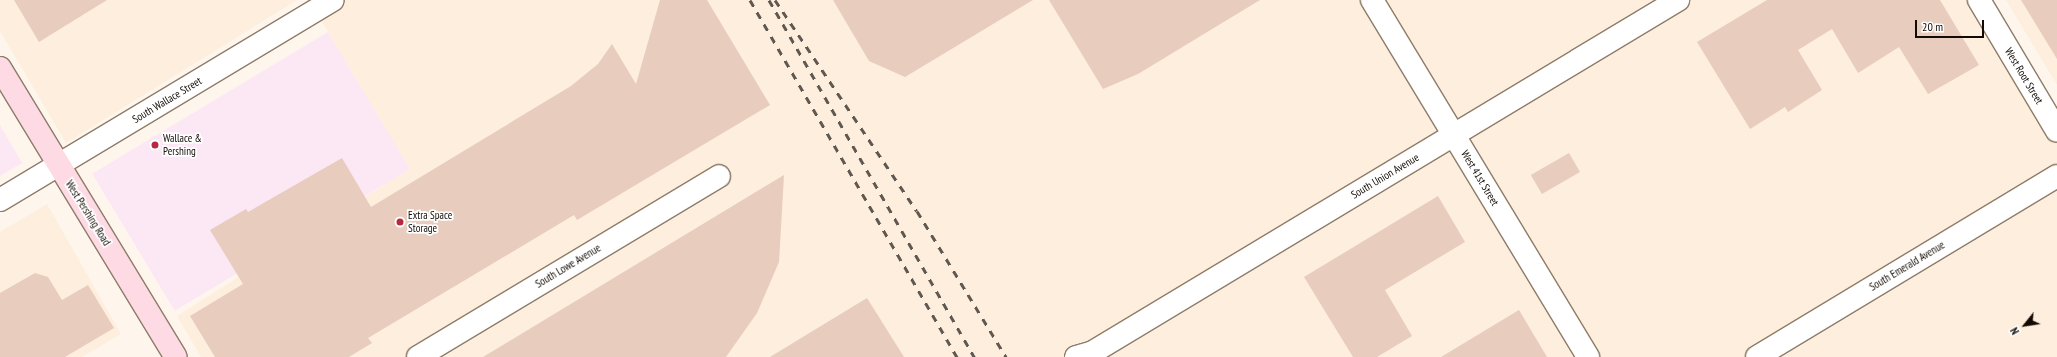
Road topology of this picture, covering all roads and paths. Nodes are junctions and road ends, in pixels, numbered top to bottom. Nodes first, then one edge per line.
1 (333, 0) edge
2 (1372, 0) edge
3 (1678, 0) edge
4 (1979, 0) edge
5 (0, 68) edge
6 (2057, 130) edge
7 (1454, 135) junction
8 (58, 165) junction
9 (719, 176) dead end
10 (2057, 176) edge
11 (0, 200) edge
12 (1086, 355) edge
13 (176, 357) edge
14 (418, 357) edge
15 (1588, 357) edge
16 (1757, 357) edge

1 - 8 street, South Wallace Street
2 - 7 street, West 41st Street
3 - 7 street, South Union Avenue
4 - 6 street, West Root Street
5 - 8 main road, West Pershing Road
7 - 12 street, South Union Avenue
7 - 15 street, West 41st Street
8 - 11 street, South Wallace Street
8 - 13 main road, West Pershing Road
9 - 14 street, South Lowe Avenue
10 - 16 street, South Emerald Avenue

